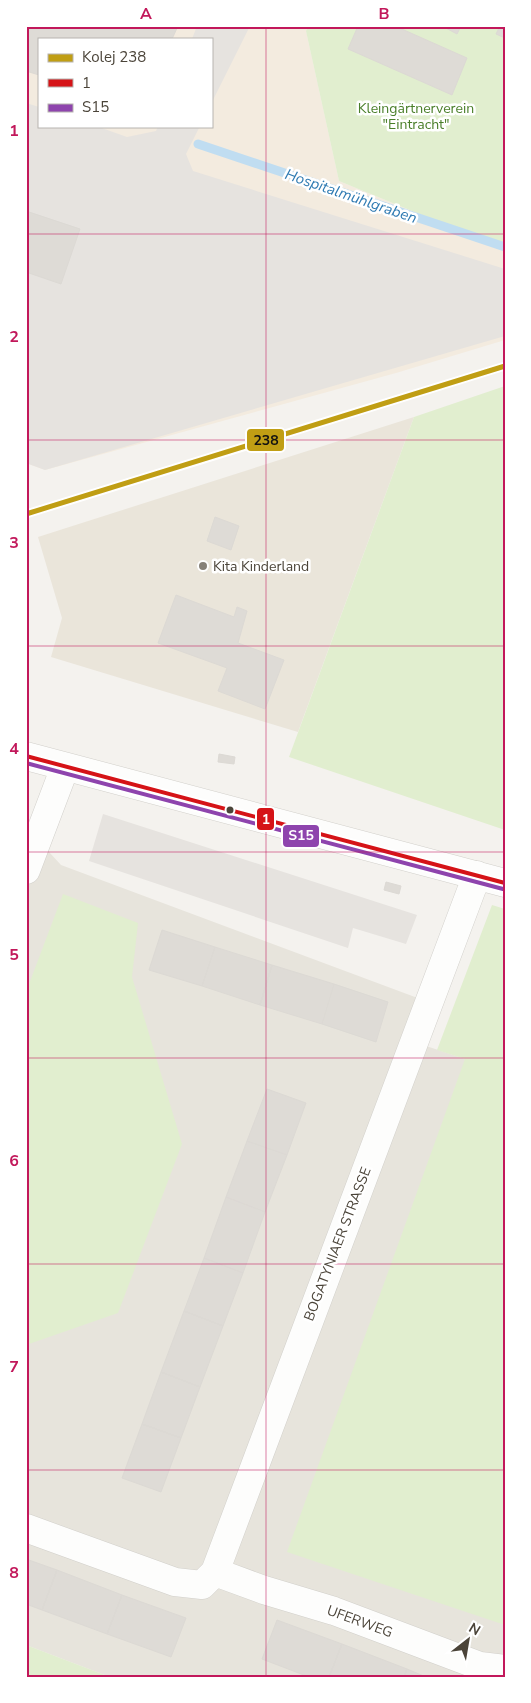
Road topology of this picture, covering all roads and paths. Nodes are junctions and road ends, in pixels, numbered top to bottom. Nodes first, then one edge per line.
1 (26, 756) edge
2 (65, 767) junction
3 (26, 870) edge
4 (476, 875) junction
5 (505, 883) edge
6 (26, 1528) edge
7 (215, 1572) junction
8 (505, 1669) edge

1 - 2 street
2 - 3 street
2 - 4 street
4 - 5 street
4 - 7 street, BOGATYNIAER STRASSE
6 - 7 street
7 - 8 street, UFERWEG

